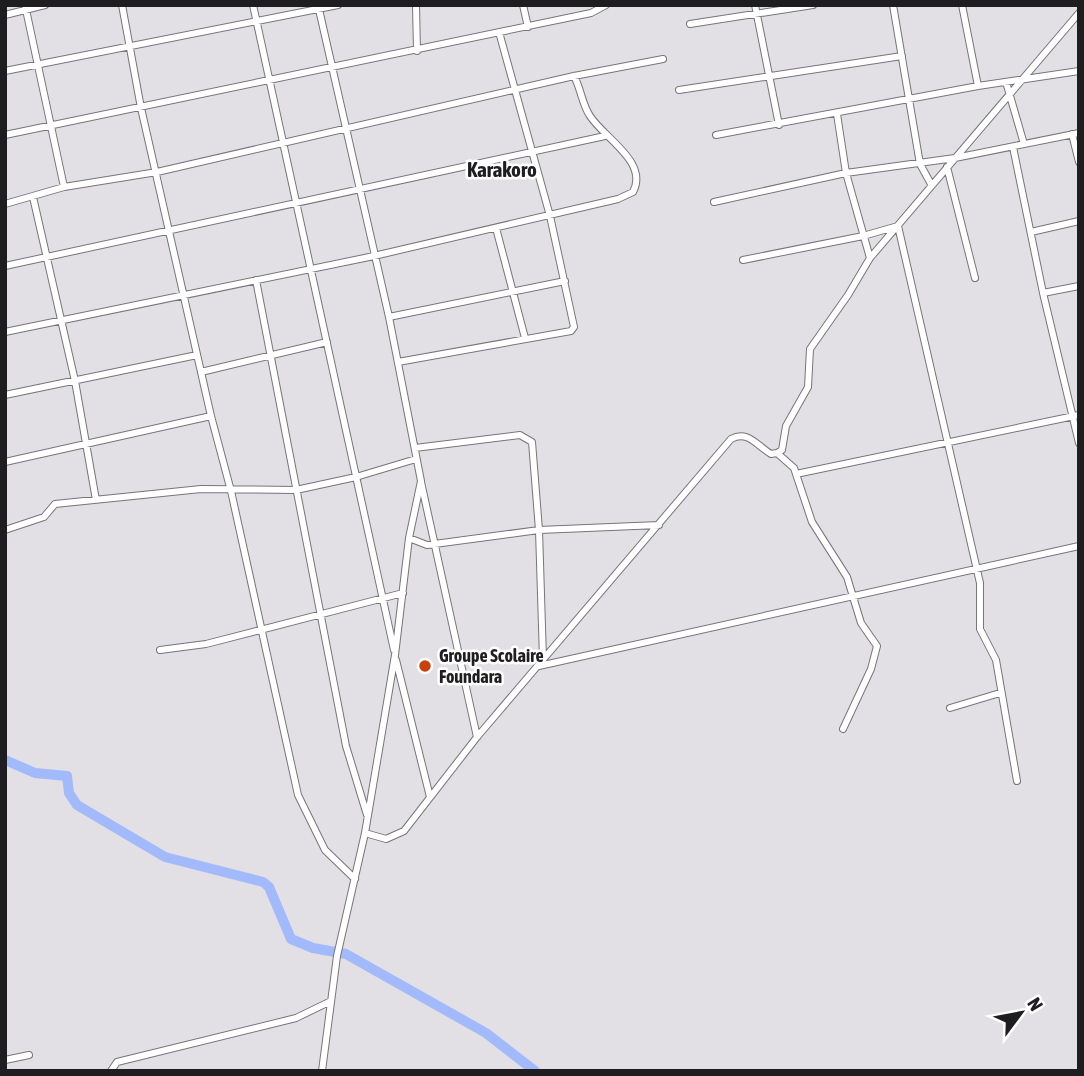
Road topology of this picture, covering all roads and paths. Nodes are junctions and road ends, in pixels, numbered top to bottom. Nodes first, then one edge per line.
1 (45, 5) edge
2 (122, 5) edge
3 (253, 5) edge
4 (338, 5) edge
5 (416, 5) edge
6 (523, 5) edge
7 (606, 5) edge
8 (755, 5) edge
9 (813, 5) edge
10 (894, 5) edge
11 (962, 5) edge
12 (26, 7) edge
13 (318, 8) edge
14 (1079, 13) edge
15 (757, 14) junction
16 (5, 15) edge
17 (257, 22) junction
18 (690, 24) dead end
19 (528, 27) junction
20 (499, 32) junction
21 (130, 47) junction
22 (417, 51) junction
23 (902, 57) junction
24 (663, 59) dead end
25 (38, 63) junction
26 (332, 68) junction
27 (5, 71) edge
28 (1079, 71) edge
29 (574, 76) junction
30 (769, 77) junction
31 (270, 79) junction
32 (1024, 79) junction
33 (1006, 82) junction
34 (978, 86) junction
35 (517, 89) junction
36 (679, 90) dead end
37 (1010, 97) junction
38 (908, 100) junction
39 (141, 108) junction
40 (837, 114) junction
41 (51, 125) junction
42 (779, 125) junction
43 (345, 127) junction
44 (1075, 134) edge
45 (5, 135) edge
46 (716, 135) dead end
47 (605, 136) junction
48 (284, 144) junction
49 (1024, 144) junction
50 (1013, 147) junction
51 (534, 154) junction
52 (955, 158) junction
53 (1079, 162) edge
54 (920, 164) junction
55 (947, 167) junction
56 (157, 172) junction
57 (846, 173) junction
58 (932, 184) junction
59 (64, 187) junction
60 (360, 190) junction
61 (33, 197) junction
62 (714, 202) dead end
63 (5, 204) edge
64 (296, 204) junction
65 (550, 216) junction
66 (1079, 221) edge
67 (898, 226) junction
68 (496, 228) junction
69 (172, 232) junction
70 (1031, 232) junction
71 (863, 236) junction
72 (374, 256) junction
73 (47, 257) junction
74 (870, 257) junction
75 (743, 260) dead end
76 (5, 266) edge
77 (311, 268) junction
78 (975, 278) dead end
79 (256, 280) junction
80 (565, 281) junction
81 (1079, 286) edge
82 (511, 293) junction
83 (1043, 293) junction
84 (184, 294) junction
85 (389, 317) junction
86 (61, 321) junction
87 (5, 332) edge
88 (525, 338) junction
89 (327, 342) junction
90 (197, 355) junction
91 (268, 356) junction
92 (398, 362) junction
93 (201, 372) junction
94 (75, 381) junction
95 (5, 395) edge
96 (211, 416) junction
97 (1075, 416) edge
98 (86, 443) junction
99 (1079, 443) edge
100 (948, 444) junction
101 (415, 448) junction
102 (777, 453) junction
103 (416, 459) junction
104 (5, 462) edge
105 (796, 474) junction
106 (356, 477) junction
107 (421, 481) junction
108 (296, 490) junction
109 (231, 491) junction
110 (96, 500) junction
111 (659, 525) junction
112 (5, 530) edge
113 (539, 530) junction
114 (409, 538) junction
115 (437, 544) junction
116 (1079, 546) edge
117 (975, 567) junction
118 (403, 593) junction
119 (854, 596) junction
120 (383, 598) junction
121 (321, 614) junction
122 (261, 629) junction
123 (160, 650) dead end
124 (395, 655) junction
125 (543, 660) junction
126 (537, 667) junction
127 (1000, 693) junction
128 (950, 708) dead end
129 (843, 729) dead end
130 (477, 737) junction
131 (1017, 781) dead end
132 (430, 797) junction
133 (368, 819) junction
134 (365, 833) junction
135 (355, 879) junction
136 (331, 1001) junction
137 (29, 1055) dead end
138 (5, 1060) edge
139 (111, 1071) edge
140 (323, 1071) edge

1 - 12 street
2 - 21 street
3 - 17 street
4 - 13 street
5 - 22 street
6 - 19 street
7 - 19 street
8 - 15 street
9 - 15 street
10 - 23 street
11 - 34 street
12 - 16 street
12 - 25 street
13 - 17 street
13 - 26 street
14 - 32 street
15 - 18 street
15 - 30 street
17 - 21 street
17 - 31 street
19 - 20 street
20 - 22 street
20 - 35 street
21 - 25 street
21 - 39 street
22 - 26 street
23 - 30 street
23 - 38 street
24 - 29 street
25 - 27 street
25 - 41 street
26 - 31 street
26 - 43 street
28 - 32 street
29 - 35 street
29 - 47 street
30 - 36 street
30 - 42 street
31 - 39 street
31 - 48 street
32 - 33 street
32 - 37 street
33 - 34 street
33 - 37 street
34 - 38 street
35 - 43 street
35 - 51 street
37 - 49 street
37 - 52 street
38 - 40 street
38 - 54 street
39 - 41 street
39 - 56 street
40 - 42 street
40 - 57 street
41 - 45 street
41 - 59 street
42 - 46 street
43 - 48 street
43 - 60 street
44 - 49 street
44 - 53 street
47 - 51 street
47 - 65 street
48 - 56 street
48 - 64 street
49 - 50 street
50 - 52 street
50 - 70 street
51 - 60 street
51 - 65 street
52 - 54 street
52 - 55 street
54 - 57 street
54 - 58 street
55 - 58 street
55 - 78 street
56 - 59 street
56 - 69 street
57 - 62 street
57 - 71 street
58 - 67 street
59 - 61 street
60 - 64 street
60 - 72 street
61 - 63 street
61 - 73 street
64 - 69 street
64 - 77 street
65 - 68 street
65 - 80 street
66 - 70 street
67 - 71 street
67 - 74 street
67 - 100 street
68 - 72 street
68 - 82 street
69 - 73 street
69 - 84 street
70 - 83 street
71 - 74 street
71 - 75 street
72 - 77 street
72 - 85 street
73 - 76 street
73 - 86 street
74 - 102 street
77 - 79 street
77 - 89 street
79 - 84 street
79 - 91 street
80 - 82 street
80 - 88 street
81 - 83 street
82 - 85 street
82 - 88 street
83 - 97 street
84 - 86 street
84 - 90 street
85 - 92 street
86 - 87 street
86 - 94 street
88 - 92 street
89 - 91 street
89 - 106 street
90 - 93 street
90 - 94 street
91 - 93 street
91 - 108 street
92 - 101 street
93 - 96 street
94 - 95 street
94 - 98 street
96 - 98 street
96 - 109 street
97 - 99 street
97 - 100 street
98 - 104 street
98 - 110 street
100 - 105 street
100 - 117 street
101 - 103 street
101 - 113 street
102 - 105 street
102 - 111 street
103 - 106 street
103 - 107 street
105 - 119 street
106 - 108 street
106 - 120 street
107 - 114 street
107 - 115 street
108 - 109 street
108 - 121 street
109 - 110 street
109 - 122 street
110 - 112 street
111 - 113 street
111 - 125 street
113 - 115 street
113 - 125 street
114 - 115 street
114 - 118 street
115 - 130 street
116 - 117 street
117 - 119 street
117 - 127 street
118 - 120 street
118 - 124 street
119 - 126 street
119 - 129 street
120 - 121 street
120 - 124 street
121 - 122 street
121 - 133 street
122 - 123 street
122 - 135 street
124 - 132 street
124 - 133 street
125 - 126 street
126 - 130 street
127 - 128 street
127 - 131 street
130 - 132 street
132 - 134 street
133 - 134 street
134 - 135 street
135 - 136 street
136 - 139 street
136 - 140 street
137 - 138 street

